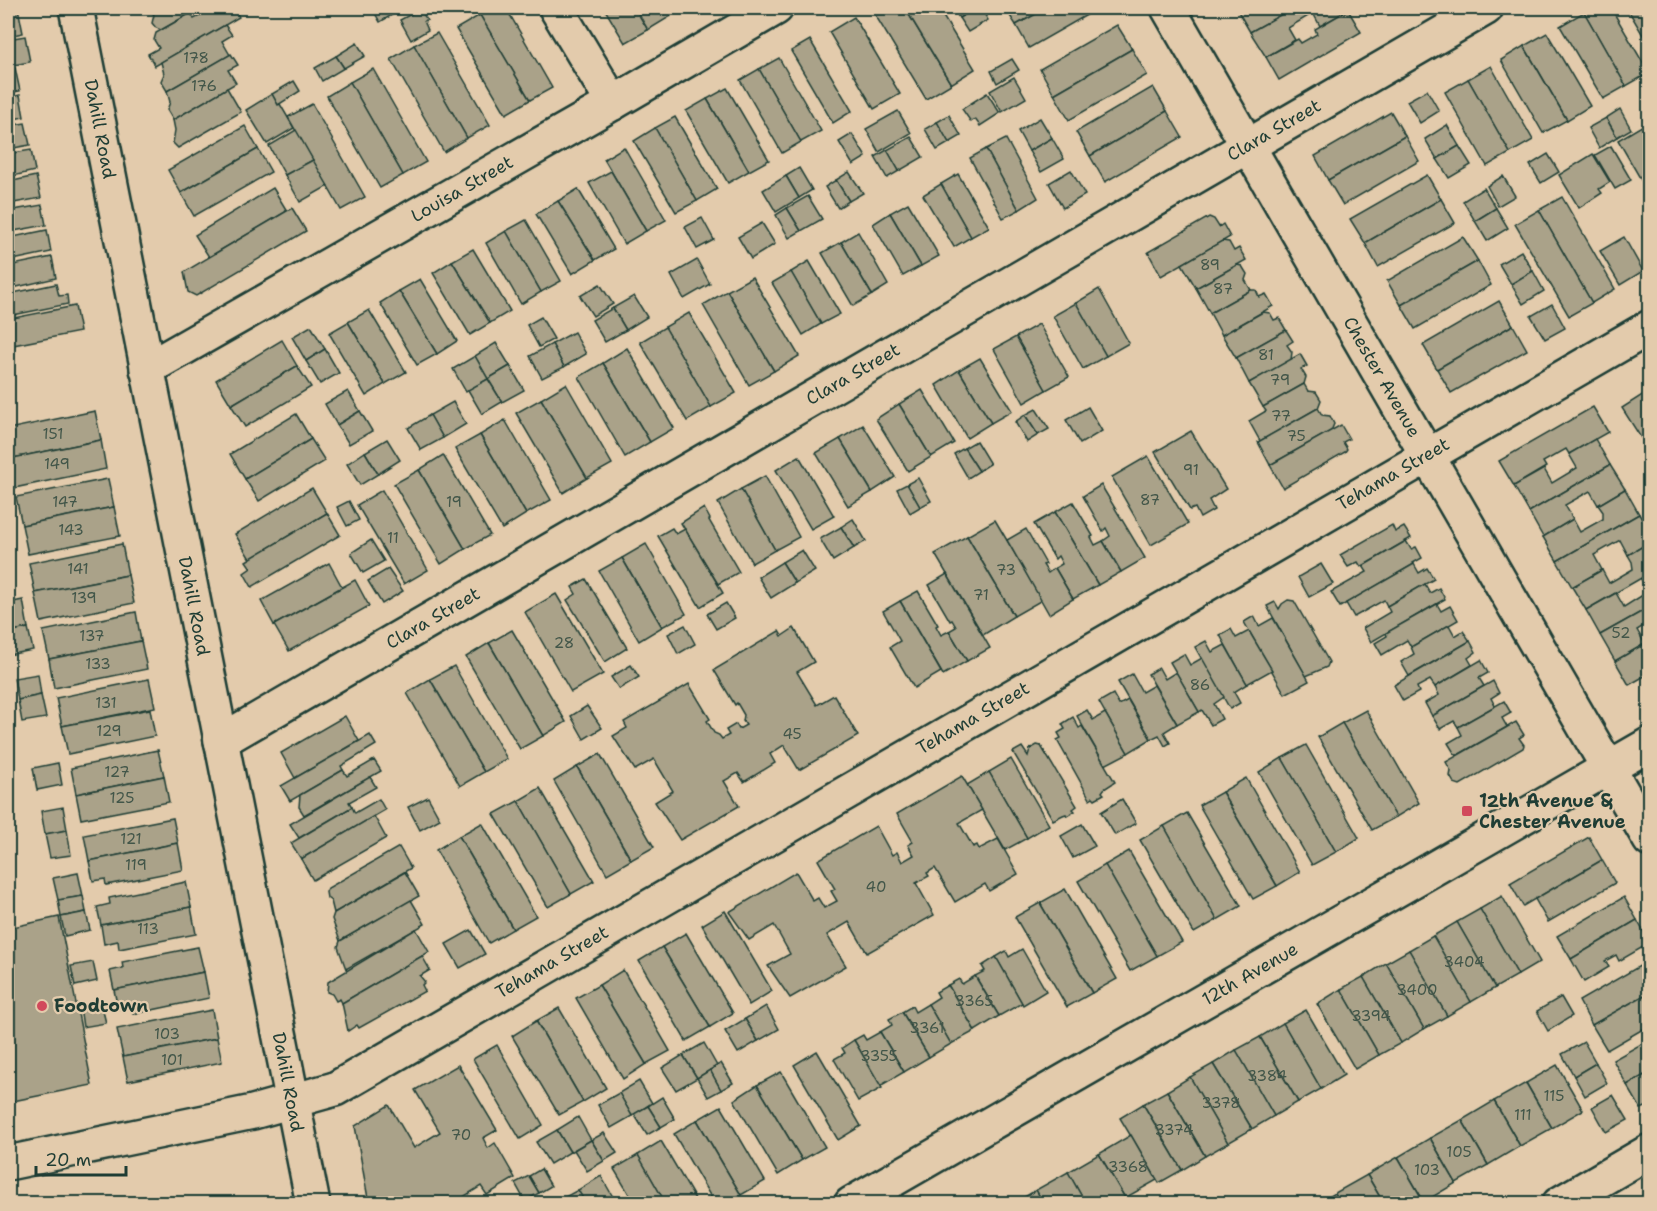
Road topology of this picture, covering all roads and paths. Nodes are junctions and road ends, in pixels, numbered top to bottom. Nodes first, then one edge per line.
1 (76, 8) edge
2 (556, 8) edge
3 (776, 8) edge
4 (1168, 8) edge
5 (1486, 8) edge
6 (613, 103) junction
7 (1248, 146) junction
8 (1650, 327) edge
9 (147, 369) junction
10 (1428, 454) junction
11 (221, 741) junction
12 (1650, 744) edge
13 (1608, 769) junction
14 (1650, 840) edge
15 (292, 1101) junction
16 (1650, 1151) edge
17 (8, 1162) edge
18 (312, 1203) edge
19 (851, 1203) edge
20 (1559, 1203) edge

1 - 9 street, Dahill Road
2 - 6 street
3 - 6 street, Louisa Street
4 - 7 street, Chester Avenue
5 - 7 street, Clara Street
6 - 9 street, Louisa Street
7 - 10 street, Chester Avenue
7 - 11 street, Clara Street
8 - 10 street, Tehama Street
9 - 11 street, Dahill Road
10 - 13 street, Chester Avenue
10 - 15 street, Tehama Street
11 - 15 street, Dahill Road
12 - 13 street, 12th Avenue
13 - 14 street, Chester Avenue
13 - 19 street, 12th Avenue
15 - 17 street, Tehama Street
15 - 18 street, Dahill Road
16 - 20 street

